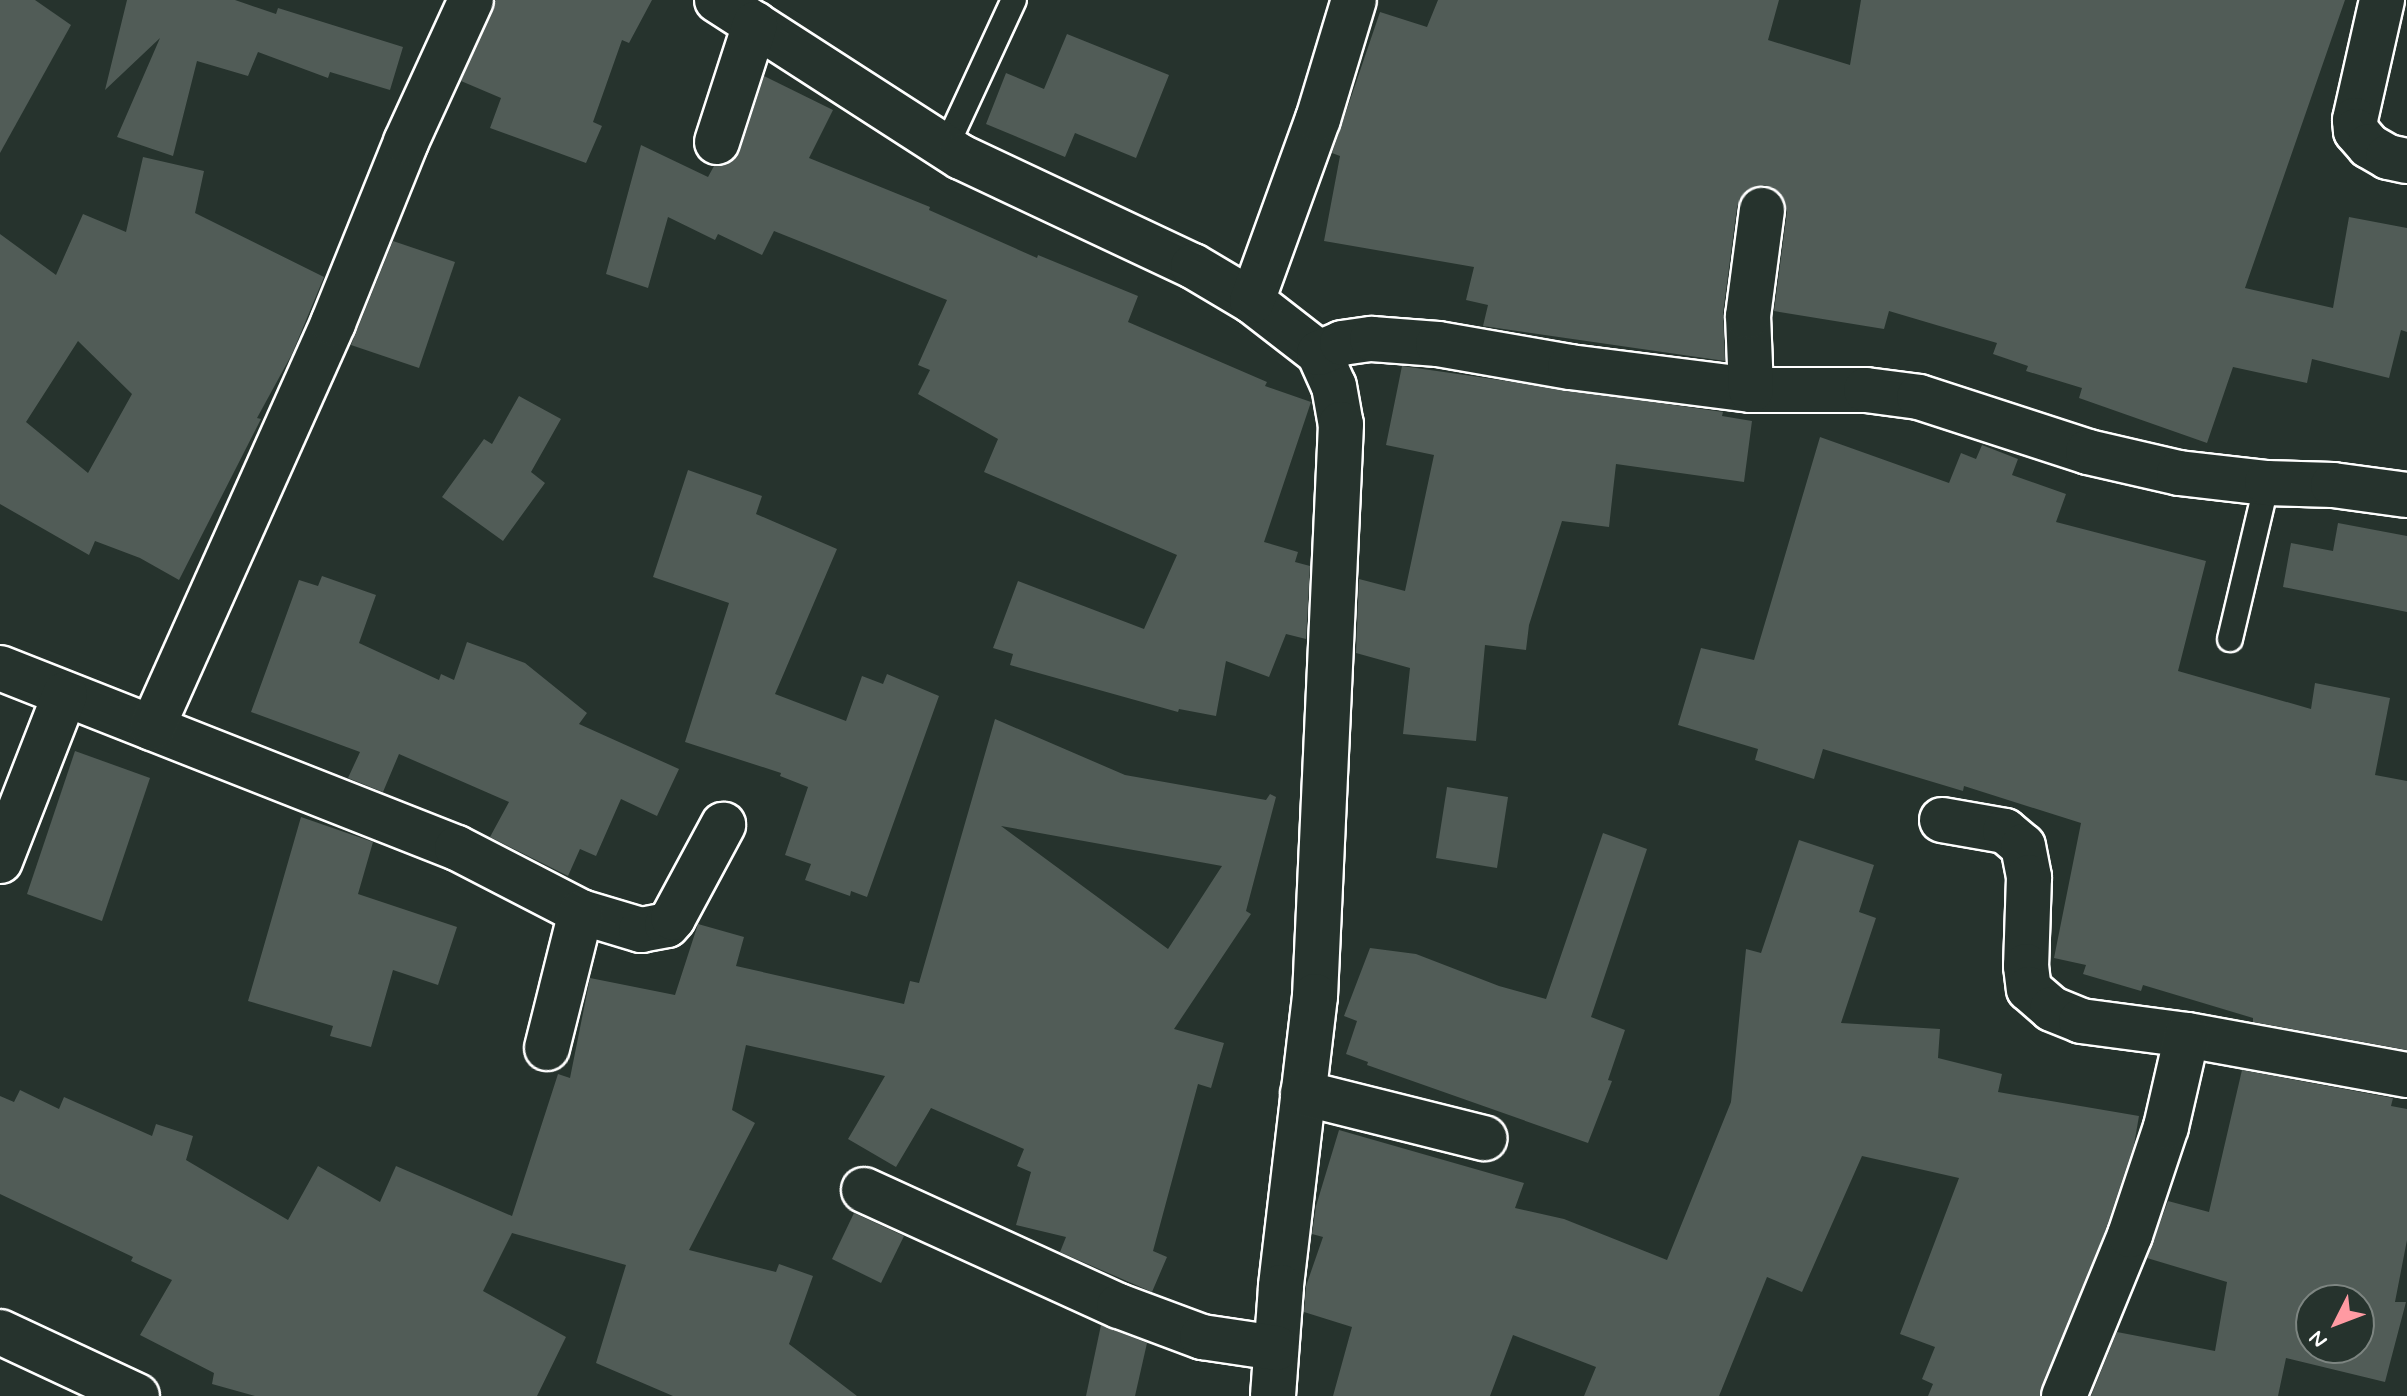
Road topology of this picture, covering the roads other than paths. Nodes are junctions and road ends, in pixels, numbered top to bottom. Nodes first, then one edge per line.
1 (471, 0) edge
2 (717, 0) edge
3 (1014, 0) edge
4 (1354, 0) edge
5 (2382, 0) edge
6 (755, 24) junction
7 (717, 142) dead end
8 (945, 149) junction
9 (2407, 161) edge
10 (1762, 210) dead end
11 (1252, 301) junction
12 (1319, 353) junction
13 (1751, 390) junction
14 (2267, 483) junction
15 (2407, 495) edge
16 (2230, 639) dead end
17 (0, 668) edge
18 (65, 694) junction
19 (152, 728) junction
20 (1942, 820) dead end
21 (723, 825) dead end
22 (0, 861) edge
23 (581, 912) junction
24 (2187, 1035) junction
25 (547, 1048) dead end
26 (2407, 1075) edge
27 (1303, 1093) junction
28 (1484, 1138) dead end
29 (864, 1190) dead end
30 (0, 1332) edge
31 (1276, 1348) junction
32 (137, 1396) edge
33 (1273, 1396) edge
34 (2064, 1396) edge

1 - 19 street
2 - 6 street
3 - 8 lane
4 - 11 street
5 - 9 street
6 - 7 street
6 - 8 street
8 - 11 street
10 - 13 street
11 - 12 street
12 - 13 street
12 - 27 street
13 - 14 street
14 - 15 street
14 - 16 lane
17 - 18 street
18 - 19 street
18 - 22 street
19 - 23 street
20 - 24 street
21 - 23 street
23 - 25 street
24 - 26 street
24 - 34 street
27 - 28 street
27 - 31 street
29 - 31 street
30 - 32 street
31 - 33 street

